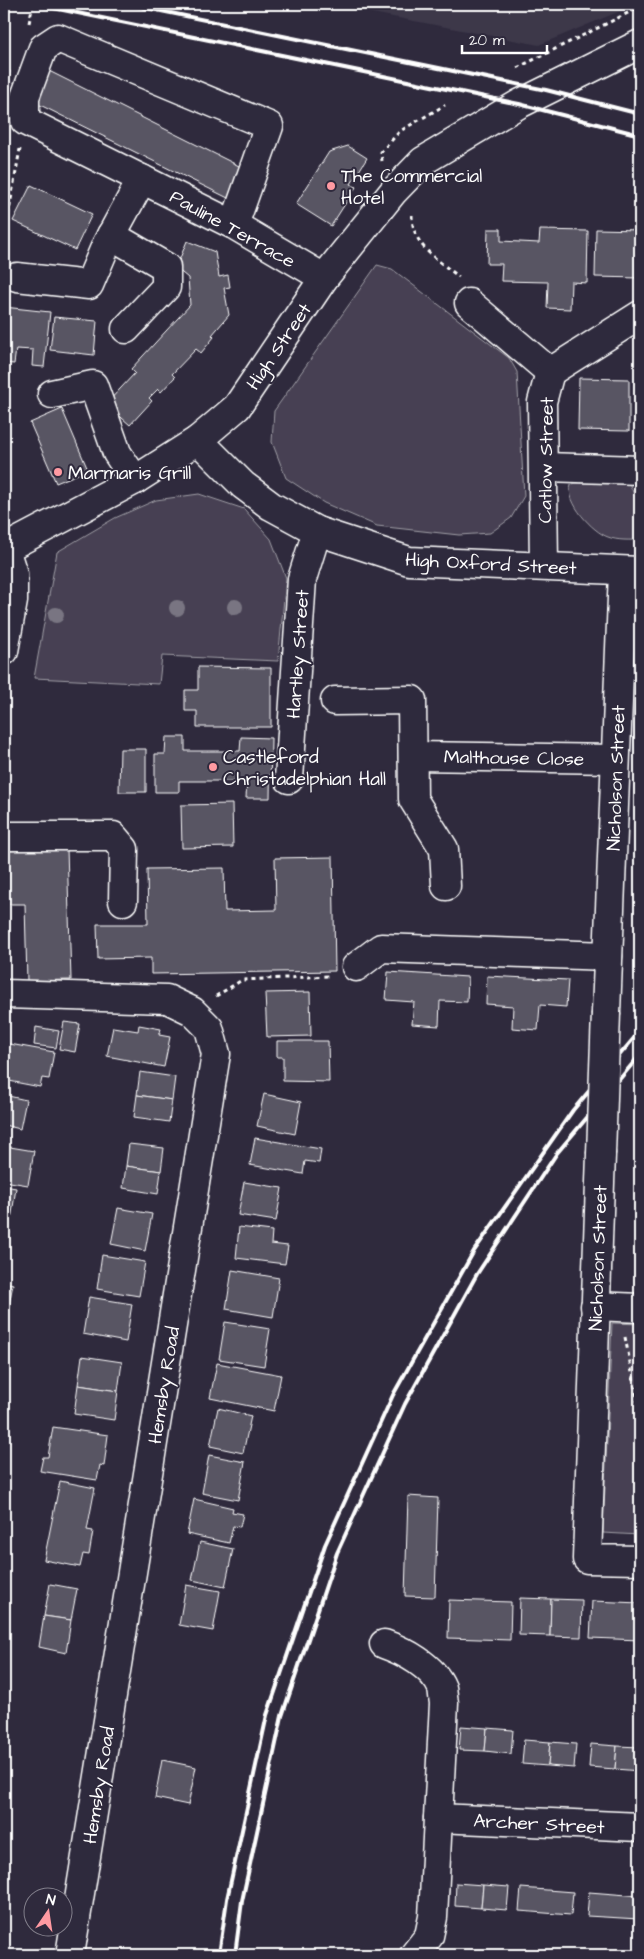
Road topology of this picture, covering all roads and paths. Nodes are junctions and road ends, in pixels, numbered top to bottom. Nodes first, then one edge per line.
1 (33, 4) edge
2 (640, 7) edge
3 (29, 22) dead end
4 (640, 44) edge
5 (517, 68) dead end
6 (445, 105) dead end
7 (24, 121) junction
8 (382, 163) dead end
9 (142, 180) junction
10 (393, 192) junction
11 (234, 226) junction
12 (4, 239) edge
13 (109, 240) junction
14 (17, 277) dead end
15 (324, 278) junction
16 (469, 303) joint
17 (640, 314) edge
18 (126, 329) dead end
19 (550, 372) junction
20 (52, 394) dead end
21 (198, 440) junction
22 (545, 467) junction
23 (640, 470) edge
24 (135, 480) junction
25 (317, 531) junction
26 (4, 549) edge
27 (544, 566) junction
28 (632, 571) edge
29 (4, 651) edge
30 (335, 701) dead end
31 (413, 756) junction
32 (615, 759) junction
33 (289, 779) dead end
34 (4, 836) edge
35 (446, 886) dead end
36 (123, 901) dead end
37 (608, 956) junction
38 (356, 967) joint
39 (4, 994) edge
40 (192, 1011) junction
41 (618, 1307) edge
42 (640, 1414) edge
43 (640, 1560) edge
44 (384, 1644) dead end
45 (438, 1818) junction
46 (640, 1827) edge
47 (70, 1955) edge
48 (414, 1955) edge

1 - 3 path
2 - 5 path
4 - 10 street, High Street
6 - 8 path
7 - 9 street, Pauline Terrace
7 - 11 street
7 - 12 path
9 - 11 street, Pauline Terrace
9 - 13 street
10 - 15 street, High Street
10 - 16 path
11 - 15 street, Pauline Terrace
13 - 14 street
13 - 18 street
15 - 21 street, High Street
16 - 19 street, Catlow Street
17 - 19 street
19 - 22 street, Catlow Street
20 - 24 street
21 - 24 street, High Street
21 - 25 street, High Oxford Street
22 - 23 street
22 - 27 street, Catlow Street
24 - 26 street, High Street
25 - 27 street, High Oxford Street
25 - 33 street, Hartley Street
26 - 29 street
27 - 28 street, High Oxford Street
28 - 32 street, Nicholson Street
30 - 31 street
31 - 32 street, Malthouse Close
31 - 35 street
32 - 37 street, Nicholson Street
34 - 36 street
37 - 38 street
37 - 41 street, Nicholson Street, bridge
38 - 40 path
39 - 40 street, Hemsby Road
40 - 47 street, Hemsby Road
41 - 42 path
41 - 43 street, Nicholson Street
44 - 45 street
45 - 46 street, Archer Street
45 - 48 street

